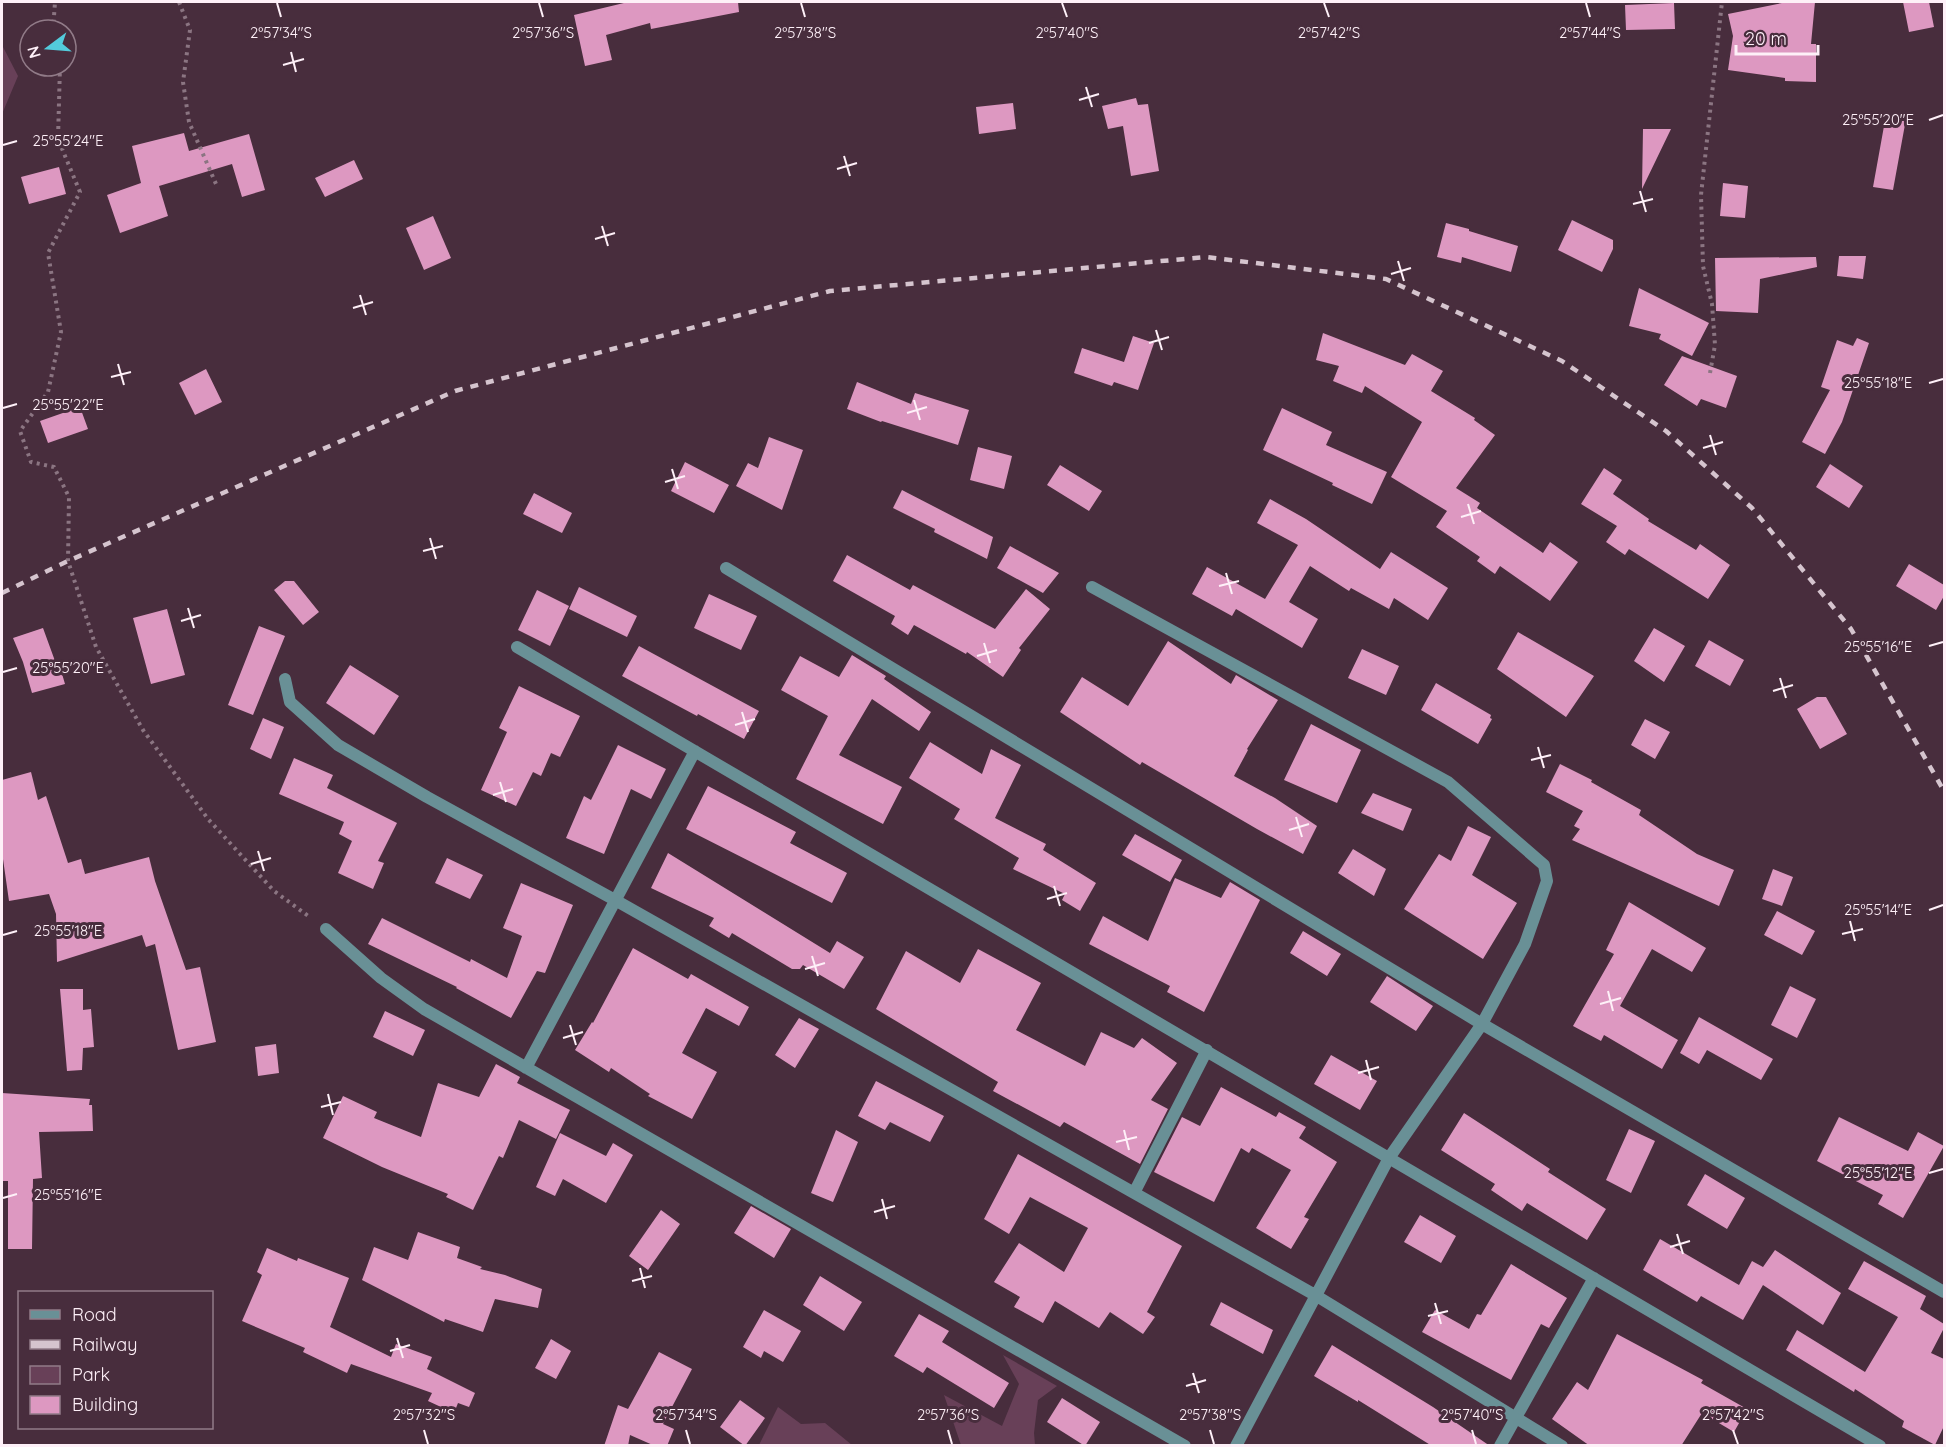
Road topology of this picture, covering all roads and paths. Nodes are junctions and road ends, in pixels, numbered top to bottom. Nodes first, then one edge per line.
1 (55, 2) edge
2 (179, 2) edge
3 (1722, 2) edge
4 (54, 18) edge
5 (60, 78) edge
6 (216, 184) dead end
7 (1710, 373) dead end
8 (726, 568) dead end
9 (1092, 587) dead end
10 (517, 647) dead end
11 (285, 679) dead end
12 (695, 751) junction
13 (615, 900) junction
14 (326, 929) joint
15 (1482, 1024) junction
16 (1207, 1050) junction
17 (526, 1068) junction
18 (1389, 1158) junction
19 (1134, 1193) junction
20 (1594, 1278) junction
21 (1944, 1292) edge
22 (1315, 1295) junction
23 (1515, 1417) junction
24 (1185, 1446) edge
25 (1236, 1446) edge
26 (1500, 1446) edge
27 (1562, 1446) edge
28 (1880, 1446) edge

1 - 4 path
2 - 6 path
3 - 7 path
5 - 14 path
8 - 15 street
9 - 15 street
10 - 12 street
11 - 13 street
12 - 13 street
12 - 16 street
13 - 17 street
13 - 19 street
14 - 17 street
15 - 18 street
15 - 21 street
16 - 18 street
16 - 19 street
17 - 24 street
18 - 20 street
18 - 22 street
19 - 22 street
20 - 23 street
20 - 28 street
22 - 23 street
22 - 25 street
23 - 26 street
23 - 27 street

